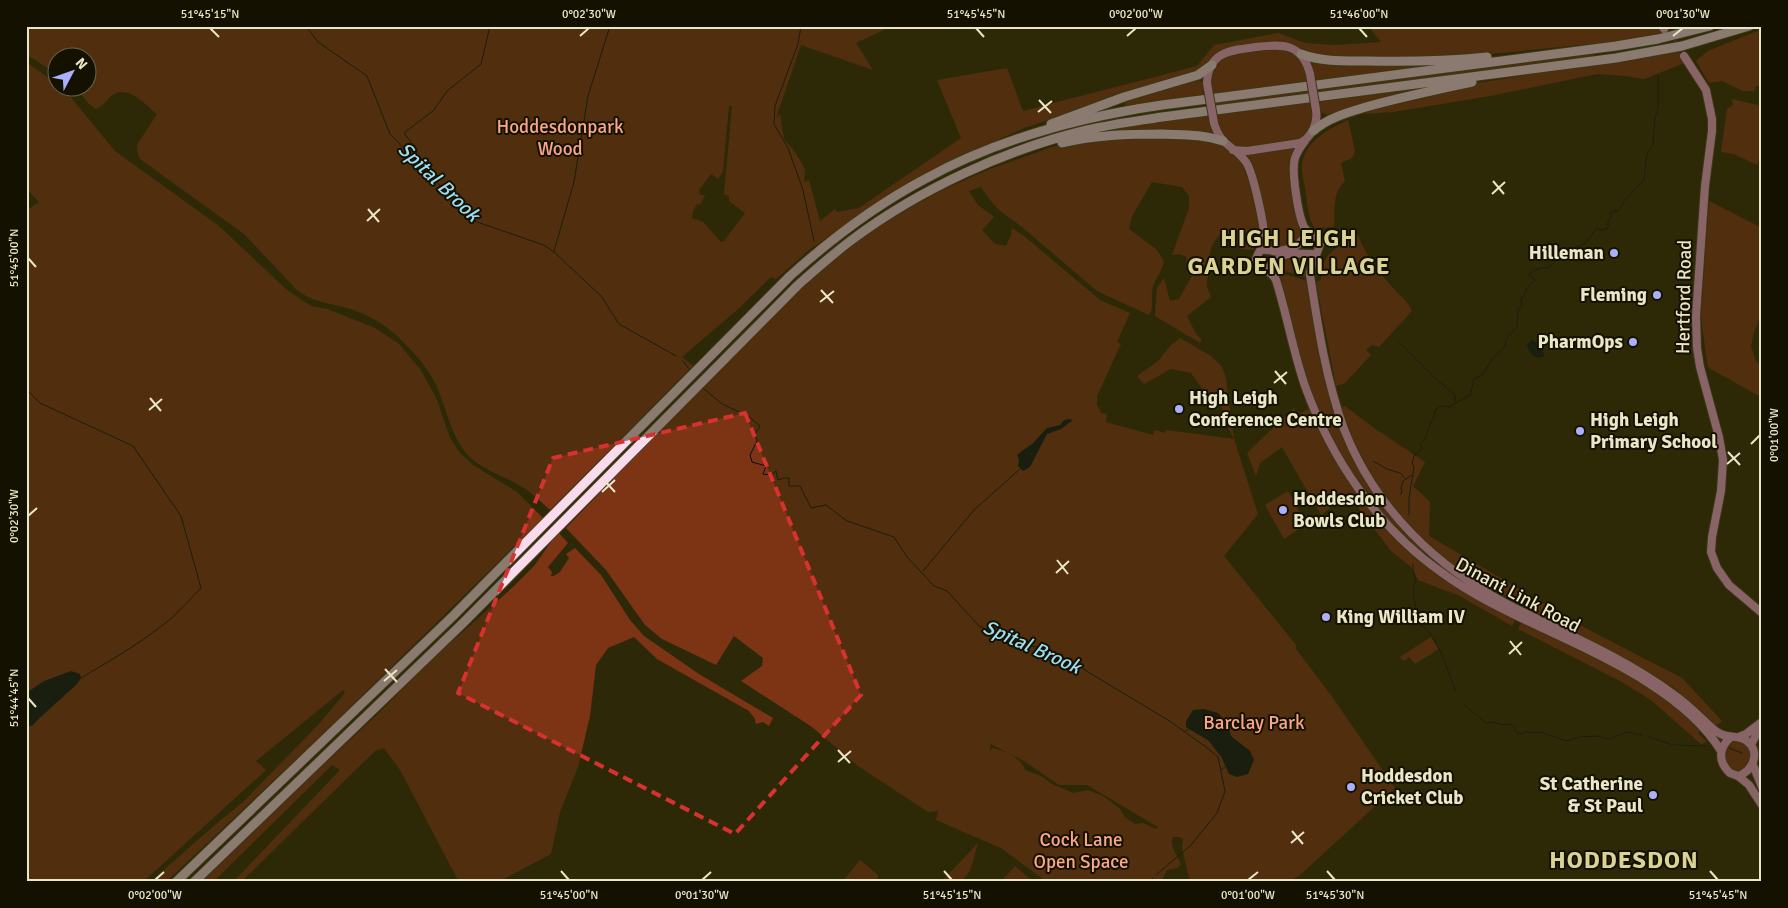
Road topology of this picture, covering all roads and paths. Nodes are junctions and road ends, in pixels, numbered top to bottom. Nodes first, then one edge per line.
1 (1710, 26) edge
2 (1749, 26) edge
3 (1568, 53) junction
4 (1301, 54) junction
5 (1684, 56) tunnel mouth
6 (1212, 65) junction
7 (1538, 68) junction
8 (1313, 131) junction
9 (1222, 141) junction
10 (1304, 141) junction
11 (1009, 142) junction
12 (1233, 150) junction
13 (974, 169) junction
14 (1310, 234) junction
15 (1261, 250) junction
16 (1316, 254) junction
17 (1267, 269) junction
18 (1762, 613) edge
19 (1762, 722) edge
20 (1762, 730) edge
21 (1735, 737) junction
22 (1751, 745) junction
23 (1721, 751) junction
24 (1753, 765) junction
25 (1738, 776) junction
26 (1762, 787) edge
27 (1762, 805) edge
28 (176, 882) edge
29 (194, 882) edge

1 - 3 highway
2 - 7 highway
3 - 4 highway
3 - 11 highway
4 - 6 main road
4 - 8 main road, bridge
5 - 18 main road, Hertford Road
6 - 9 main road, bridge
6 - 11 highway
7 - 8 highway
7 - 13 highway
8 - 10 main road
9 - 12 main road
9 - 13 highway
10 - 12 main road
10 - 14 main road
11 - 28 highway
12 - 15 main road
13 - 29 highway
14 - 15 main road
14 - 16 main road
15 - 17 main road, Dinant Link Road
16 - 17 main road
16 - 21 main road, Dinant Link Road
17 - 23 main road, Dinant Link Road
19 - 21 main road
20 - 22 main road
21 - 22 main road
21 - 23 main road
22 - 24 main road
23 - 25 main road
24 - 25 main road
24 - 26 main road
25 - 27 main road

